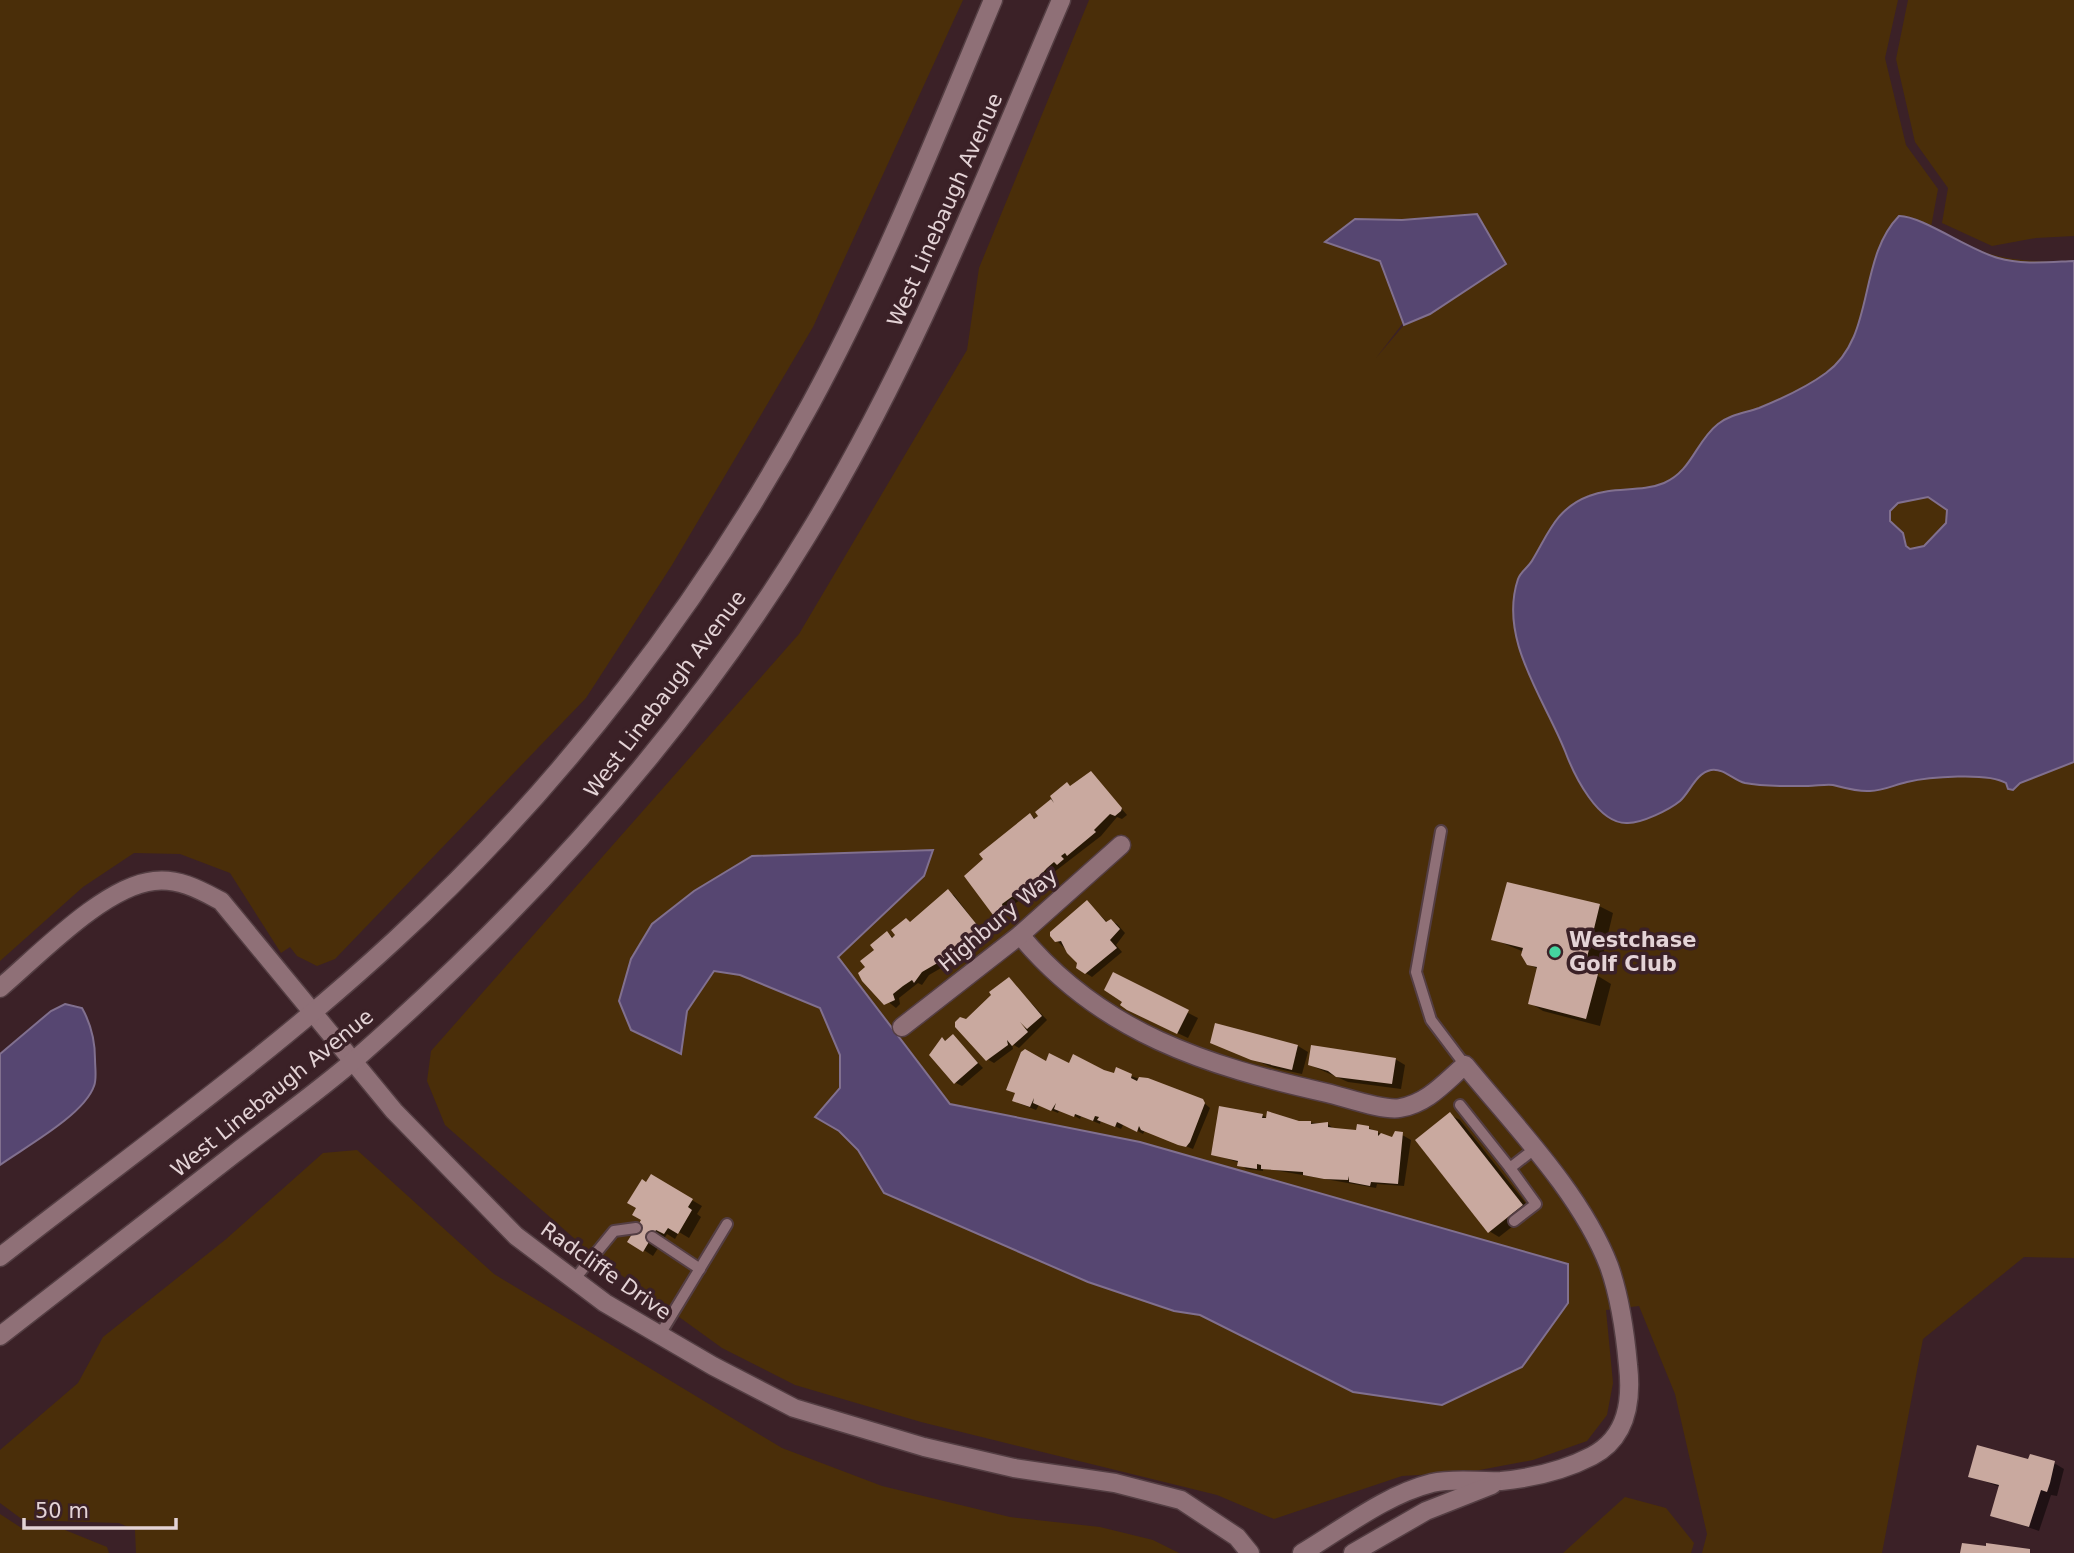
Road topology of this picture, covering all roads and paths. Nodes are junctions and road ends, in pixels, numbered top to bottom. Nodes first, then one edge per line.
1 (993, 0) edge
2 (1061, 0) edge
3 (1441, 831) dead end
4 (1121, 845) dead end
5 (1020, 935) junction
6 (0, 988) edge
7 (313, 1013) junction
8 (902, 1027) dead end
9 (355, 1060) junction
10 (1465, 1065) junction
11 (1460, 1105) dead end
12 (1533, 1150) junction
13 (1510, 1168) junction
14 (1514, 1221) dead end
15 (727, 1224) dead end
16 (636, 1228) dead end
17 (652, 1237) dead end
18 (0, 1257) edge
19 (700, 1269) junction
20 (573, 1281) junction
21 (0, 1336) edge
22 (659, 1336) junction
23 (1502, 1480) junction
24 (1250, 1553) edge
25 (1303, 1553) edge
26 (1353, 1553) edge

1 - 7 main road, West Linebaugh Avenue
2 - 9 main road, West Linebaugh Avenue
3 - 10 lane
4 - 5 main road, Highbury Way
5 - 8 main road, Highbury Way
5 - 10 main road
6 - 7 main road, Radcliffe Drive
7 - 9 main road, Radcliffe Drive
7 - 18 main road, West Linebaugh Avenue
9 - 20 main road, Radcliffe Drive
9 - 21 main road, West Linebaugh Avenue
10 - 12 main road
11 - 13 lane
12 - 13 lane
12 - 23 main road
13 - 14 lane
15 - 19 lane
16 - 20 lane
17 - 19 lane
19 - 22 lane
20 - 22 main road, Radcliffe Drive
22 - 24 main road, Radcliffe Drive
23 - 25 main road
23 - 26 main road

